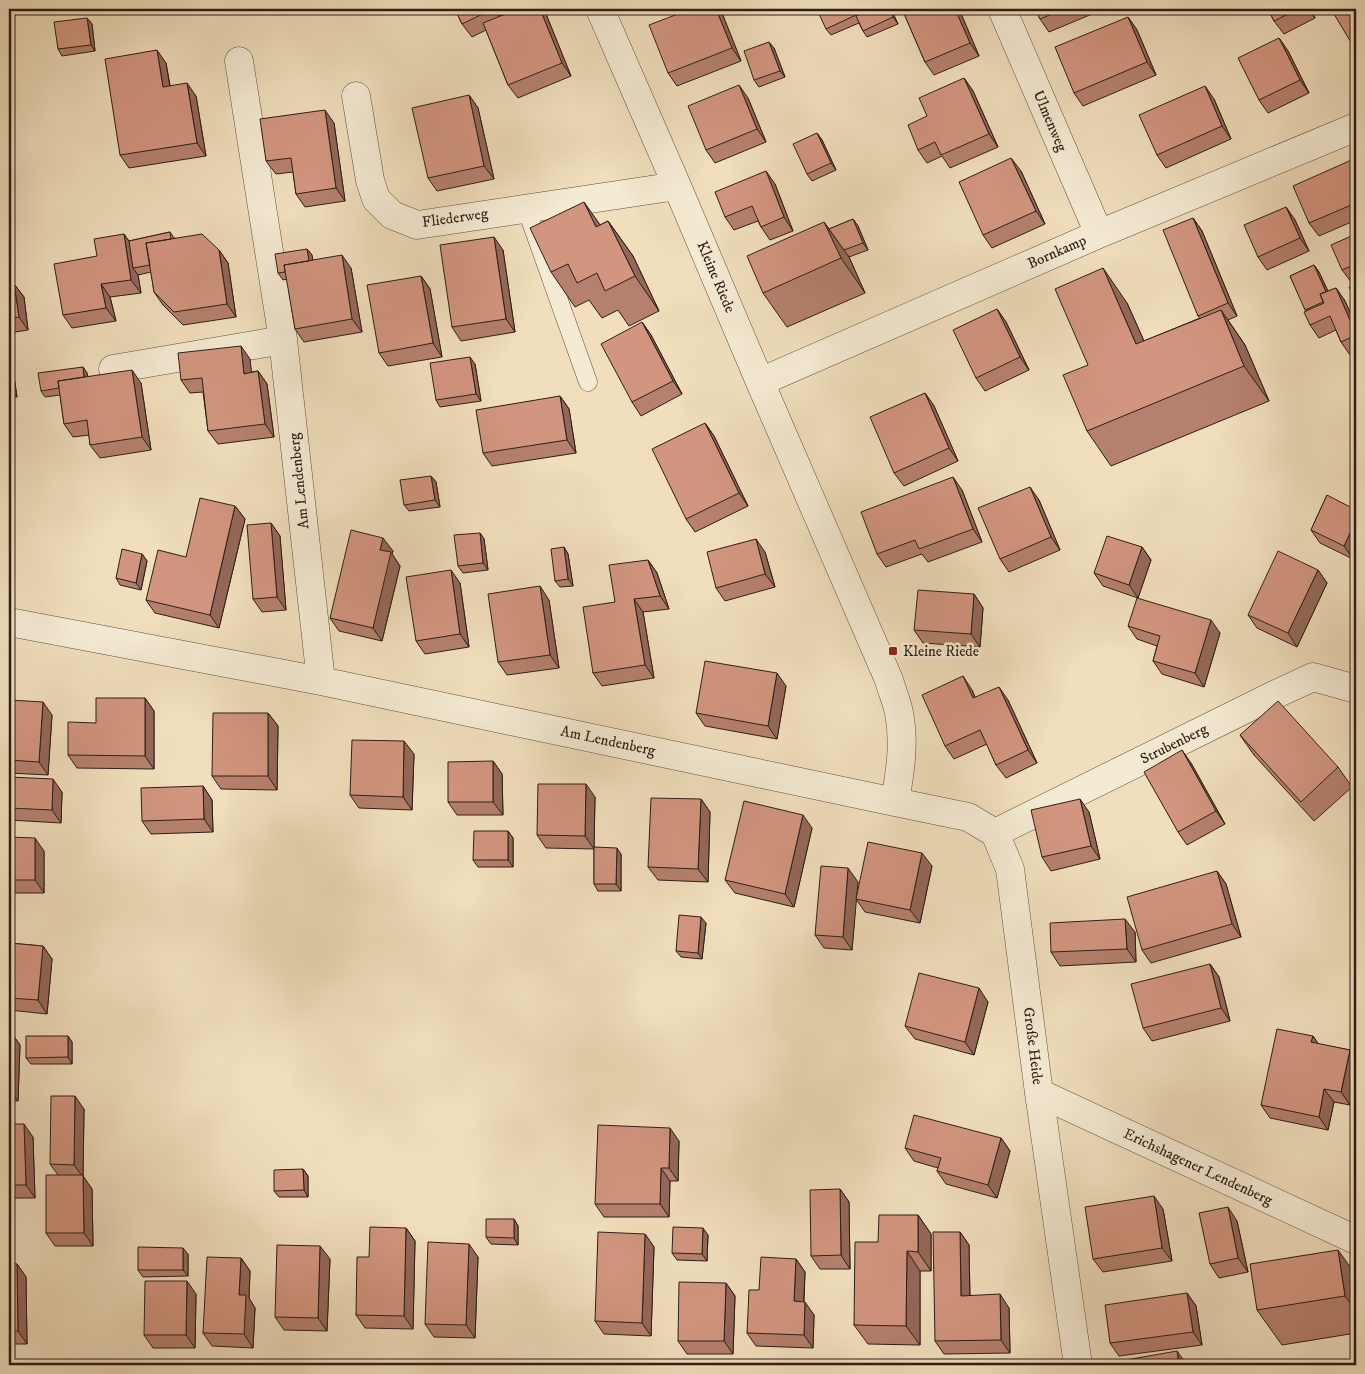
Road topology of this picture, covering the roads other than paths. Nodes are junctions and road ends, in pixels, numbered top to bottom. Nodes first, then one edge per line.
1 (600, 9) edge
2 (1002, 9) edge
3 (239, 61) dead end
4 (356, 96) dead end
5 (1356, 127) edge
6 (678, 186) junction
7 (526, 208) junction
8 (1099, 234) junction
9 (283, 340) junction
10 (113, 369) dead end
11 (588, 382) dead end
12 (760, 382) junction
13 (9, 622) edge
14 (321, 681) junction
15 (1356, 689) edge
16 (895, 802) junction
17 (996, 834) junction
18 (1039, 1093) junction
19 (1356, 1240) edge
20 (1078, 1365) edge

1 - 6 street, Kleine Riede
2 - 8 street, Ulmenweg
3 - 9 street, Am Lendenberg
4 - 7 street, Fliederweg
5 - 8 street, Bornkamp
6 - 7 street, Fliederweg
6 - 12 street, Kleine Riede
7 - 11 lane
8 - 12 street, Bornkamp
9 - 10 street
9 - 14 street, Am Lendenberg
12 - 16 street, Kleine Riede
13 - 14 street, Am Lendenberg
14 - 16 street, Am Lendenberg
15 - 17 street, Strubenberg
16 - 17 street
17 - 18 street, Große Heide
18 - 19 street, Erichshagener Lendenberg
18 - 20 street, Große Heide

